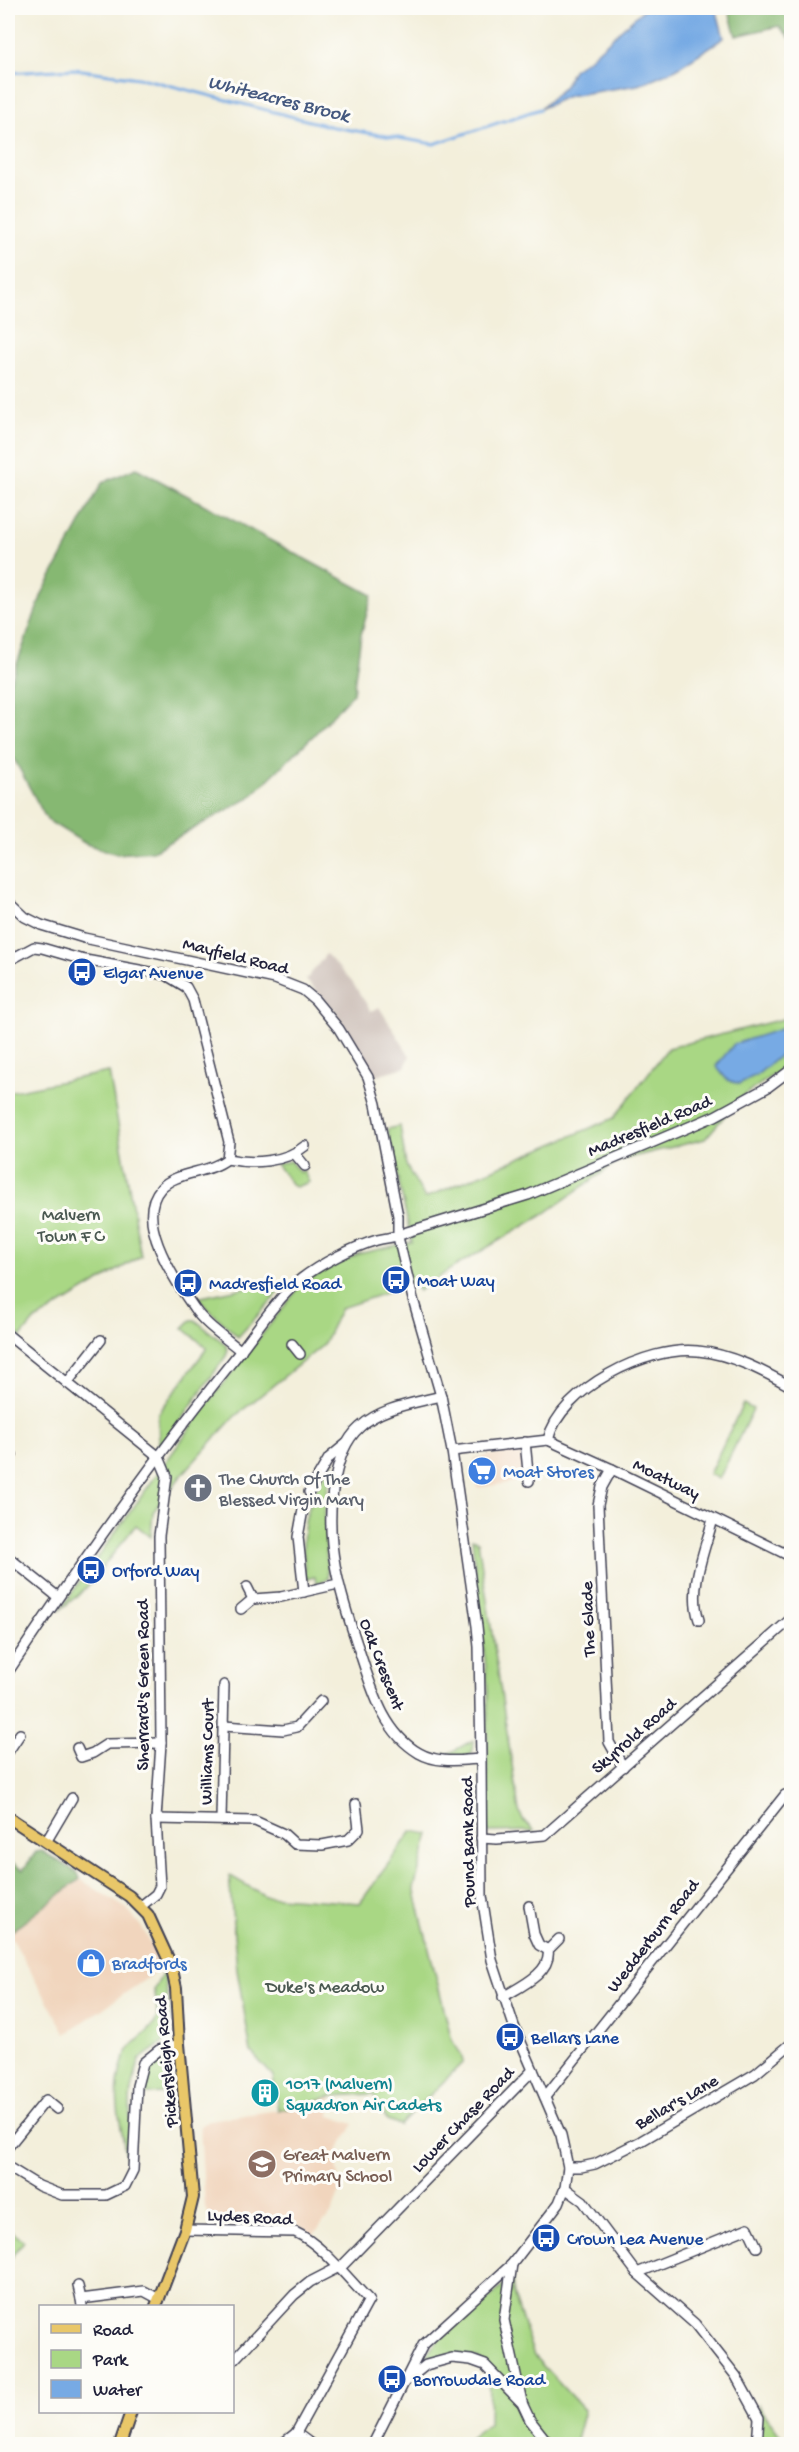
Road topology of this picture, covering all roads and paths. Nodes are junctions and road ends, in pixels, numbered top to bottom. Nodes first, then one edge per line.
1 (8, 901) edge
2 (8, 961) edge
3 (792, 1069) edge
4 (305, 1146) dead end
5 (295, 1154) junction
6 (227, 1159) junction
7 (305, 1166) dead end
8 (398, 1237) junction
9 (8, 1337) edge
10 (101, 1340) dead end
11 (292, 1344) dead end
12 (241, 1351) junction
13 (300, 1353) dead end
14 (66, 1383) junction
15 (792, 1387) edge
16 (441, 1396) junction
17 (548, 1440) junction
18 (525, 1442) junction
19 (346, 1444) junction
20 (452, 1451) junction
21 (159, 1457) junction
22 (612, 1469) junction
23 (529, 1481) dead end
24 (309, 1492) dead end
25 (304, 1504) dead end
26 (713, 1519) junction
27 (8, 1557) edge
28 (792, 1557) edge
29 (338, 1584) junction
30 (247, 1587) dead end
31 (304, 1592) junction
32 (58, 1597) junction
33 (253, 1599) junction
34 (241, 1609) dead end
35 (792, 1618) edge
36 (699, 1620) dead end
37 (8, 1672) edge
38 (224, 1685) dead end
39 (321, 1701) dead end
40 (224, 1726) junction
41 (20, 1734) dead end
42 (161, 1743) junction
43 (77, 1748) dead end
44 (8, 1752) edge
45 (482, 1760) junction
46 (623, 1767) junction
47 (785, 1795) dead end
48 (72, 1798) dead end
49 (356, 1804) dead end
50 (8, 1817) edge
51 (156, 1819) junction
52 (221, 1820) junction
53 (481, 1838) junction
54 (46, 1842) junction
55 (530, 1906) dead end
56 (140, 1907) junction
57 (559, 1939) dead end
58 (548, 1950) junction
59 (503, 1997) junction
60 (792, 2043) edge
61 (179, 2044) junction
62 (533, 2070) junction
63 (37, 2093) dead end
64 (545, 2097) junction
65 (46, 2100) junction
66 (57, 2109) dead end
67 (8, 2147) edge
68 (8, 2167) edge
69 (567, 2167) junction
70 (565, 2188) junction
71 (185, 2230) junction
72 (757, 2247) dead end
73 (512, 2264) junction
74 (339, 2268) junction
75 (637, 2273) junction
76 (78, 2286) dead end
77 (82, 2303) edge
78 (157, 2303) edge
79 (234, 2360) edge
80 (403, 2383) junction
81 (522, 2403) junction
82 (131, 2413) edge
83 (296, 2433) junction
84 (120, 2445) edge
85 (282, 2445) edge
86 (311, 2445) edge
87 (374, 2445) edge
88 (549, 2445) edge
89 (757, 2445) edge

1 - 8 street, Mayfield Road
2 - 6 street
3 - 8 street, Madresfield Road
4 - 5 street
5 - 6 street
5 - 7 street
6 - 12 street
8 - 12 street, Madresfield Road
8 - 16 street, Pound Bank Road
9 - 14 street
10 - 14 street
11 - 13 street
12 - 21 street, Madresfield Road
14 - 21 street
15 - 17 street
16 - 19 street, Oak Crescent
16 - 20 street, Pound Bank Road
17 - 18 street, Moatway
17 - 22 street, Moatway
18 - 20 street, Moatway
18 - 23 street
19 - 24 street, Oak Crescent
19 - 29 street, Oak Crescent
20 - 45 street, Pound Bank Road
21 - 32 street, Madresfield Road
21 - 42 street, Sherrard's Green Road
22 - 26 street, Moatway
22 - 46 street, The Glade
25 - 31 street
26 - 28 street, Moatway
26 - 36 street
27 - 32 street
29 - 31 street
29 - 45 street, Oak Crescent
30 - 33 street
31 - 33 street
32 - 37 street, Madresfield Road
33 - 34 street
35 - 46 street, Skyrrold Road
38 - 40 street, Williams Court
39 - 40 street
40 - 52 street, Williams Court
41 - 44 street
42 - 43 street
42 - 51 street, Sherrard's Green Road
45 - 53 street, Pound Bank Road
46 - 53 street, Skyrrold Road
47 - 64 street, Wedderburn Road
48 - 54 street
49 - 52 street
50 - 54 main road, Pickersleigh Road
51 - 52 street
51 - 56 street, Sherrard's Green Road
53 - 59 street, Pound Bank Road
54 - 56 main road, Pickersleigh Road
55 - 58 street
56 - 61 main road, Pickersleigh Road
57 - 58 street
58 - 59 street
59 - 62 street, Pound Bank Road
60 - 69 street, Bellar's Lane
61 - 68 street
61 - 71 main road, Pickersleigh Road
62 - 64 street, Pound Bank Road
62 - 74 street, Lower Chase Road
63 - 65 street
64 - 69 street, Pound Bank Road
65 - 66 street
65 - 67 street
69 - 70 street, Pound Bank Road
70 - 73 street, Pound Bank Road
70 - 75 street
71 - 74 street, Lydes Road
71 - 78 main road, Pickersleigh Road
72 - 75 street
73 - 80 street, Pound Bank Road
73 - 81 street
74 - 79 street, Lower Chase Road
74 - 83 street, Lydes Road
75 - 89 street
76 - 77 street
77 - 78 street
80 - 81 street
80 - 87 street, Pound Bank Road
81 - 88 street
82 - 84 main road
83 - 85 street
83 - 86 street

